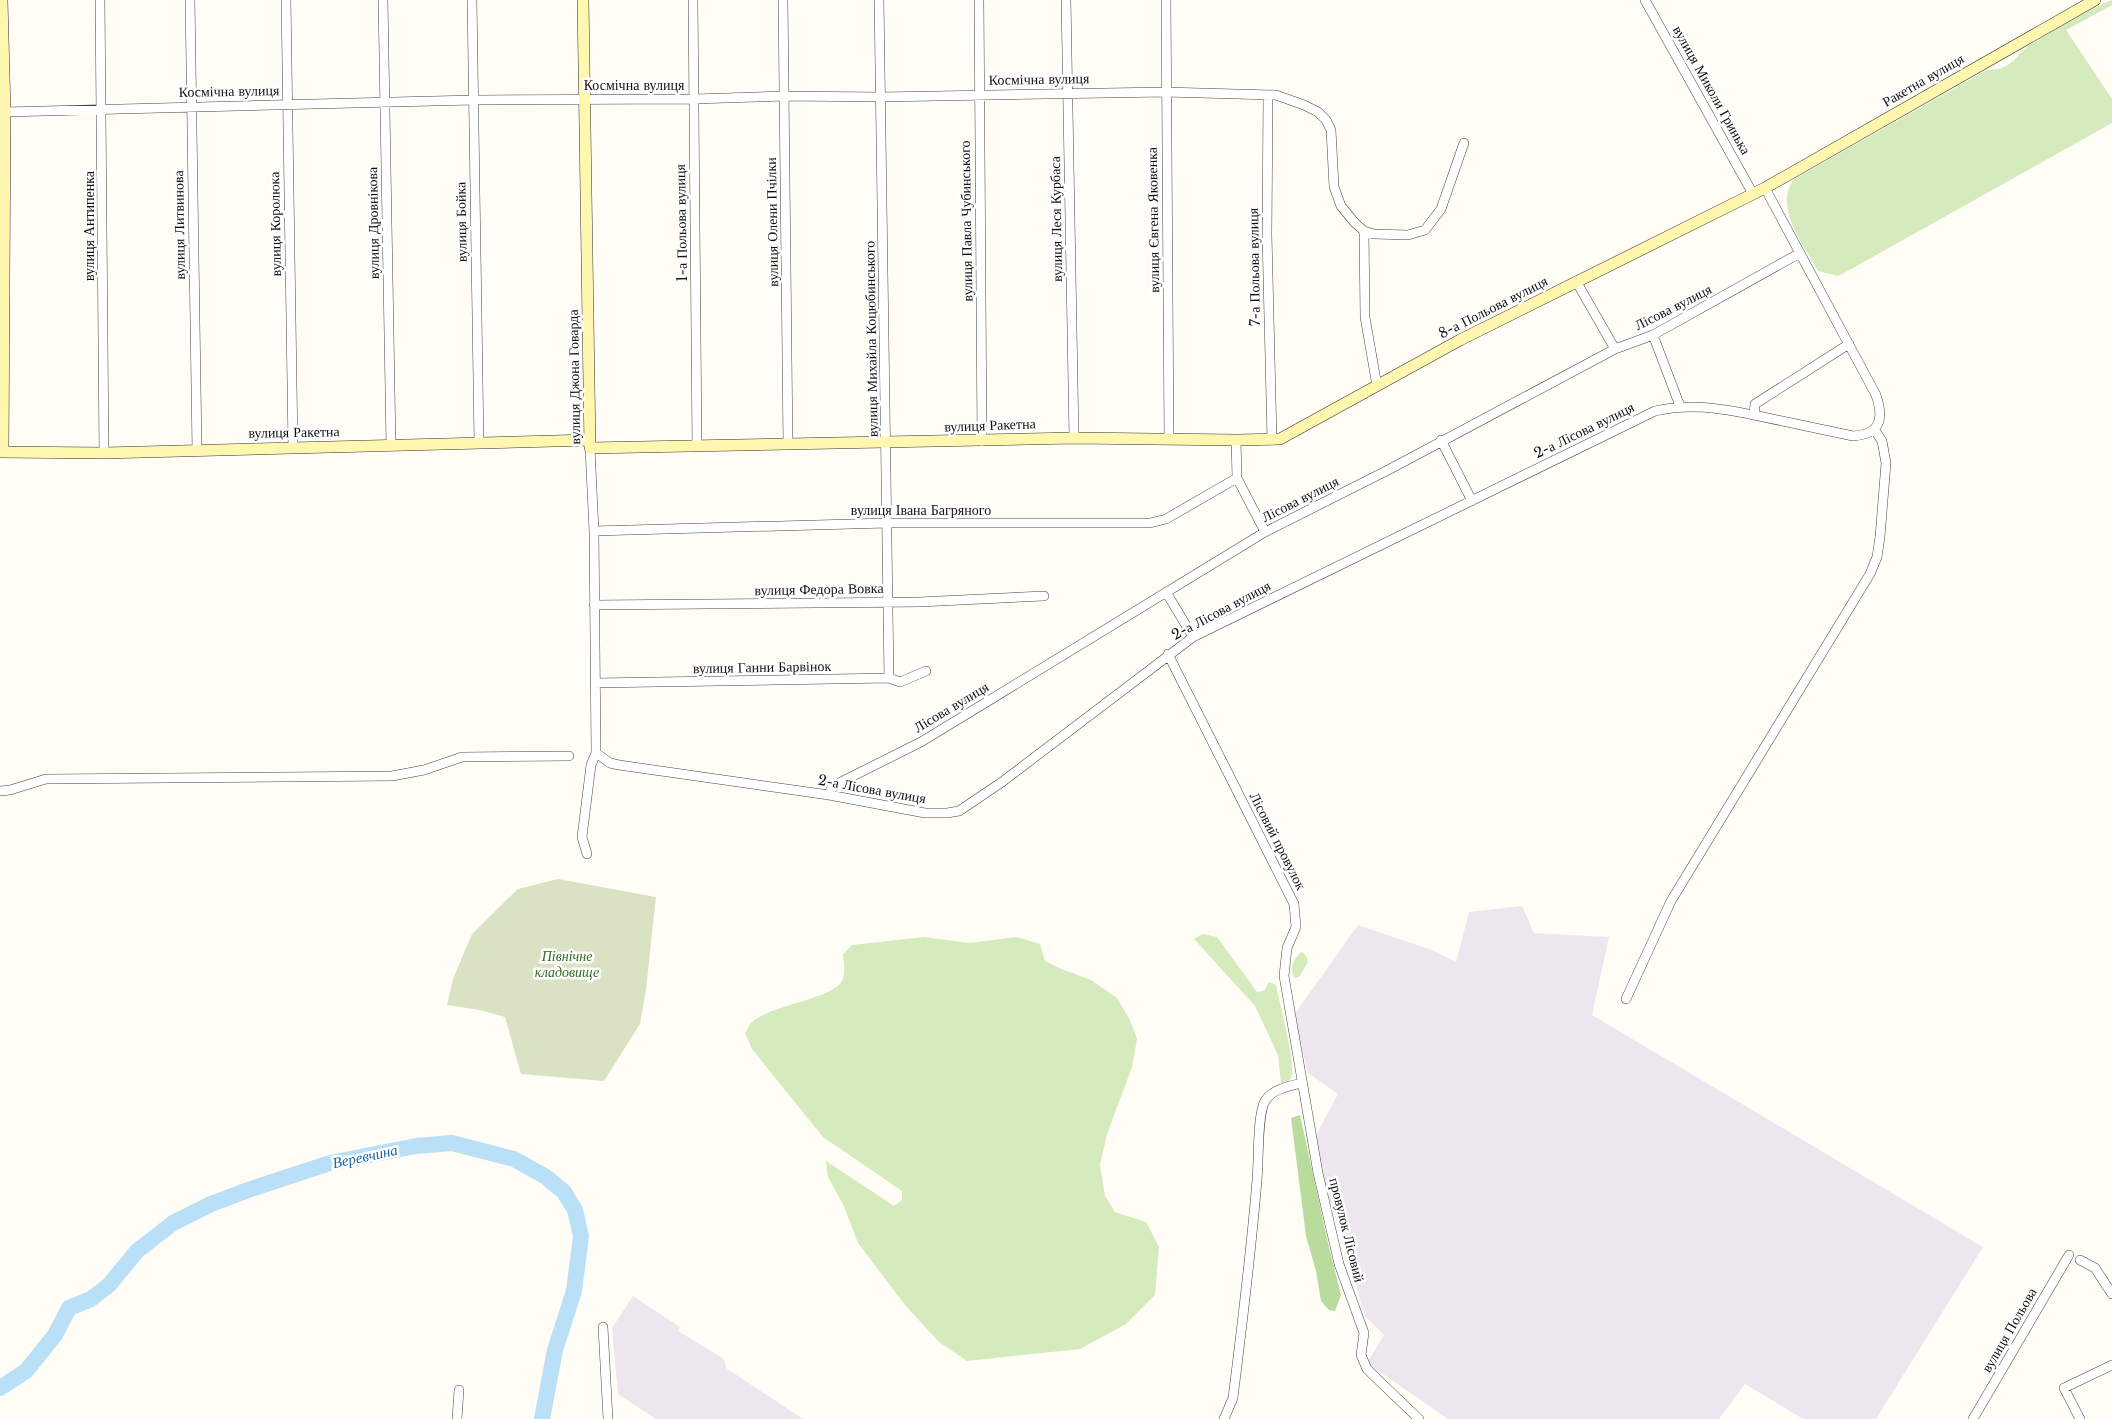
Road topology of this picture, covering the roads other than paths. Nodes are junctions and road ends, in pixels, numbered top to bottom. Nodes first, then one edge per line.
1 (2, 0) edge
2 (100, 0) edge
3 (190, 0) edge
4 (286, 0) edge
5 (383, 0) edge
6 (472, 0) edge
7 (583, 0) edge
8 (693, 0) edge
9 (783, 0) edge
10 (879, 0) edge
11 (979, 0) edge
12 (1066, 0) edge
13 (1166, 0) edge
14 (1645, 0) edge
15 (2095, 0) edge
16 (1165, 92) junction
17 (1068, 94) junction
18 (978, 95) junction
19 (1268, 95) junction
20 (785, 96) junction
21 (880, 97) junction
22 (694, 99) junction
23 (473, 100) junction
24 (585, 100) junction
25 (384, 103) junction
26 (286, 105) junction
27 (191, 107) junction
28 (102, 108) junction
29 (2, 112) edge
30 (1464, 143) dead end
31 (1765, 188) junction
32 (1753, 194) junction
33 (1364, 231) junction
34 (1800, 253) junction
35 (1576, 281) junction
36 (1652, 335) junction
37 (1849, 344) junction
38 (1615, 349) junction
39 (1377, 386) junction
40 (1680, 406) junction
41 (1754, 415) junction
42 (1874, 429) junction
43 (1074, 438) junction
44 (1169, 440) junction
45 (1236, 440) junction
46 (1272, 440) junction
47 (1441, 440) junction
48 (982, 441) junction
49 (479, 443) junction
50 (886, 443) junction
51 (590, 444) junction
52 (788, 444) junction
53 (390, 445) junction
54 (293, 446) junction
55 (698, 446) junction
56 (197, 450) junction
57 (2, 452) edge
58 (104, 453) junction
59 (1238, 478) junction
60 (1472, 500) junction
61 (887, 523) junction
62 (594, 531) junction
63 (1265, 532) junction
64 (1166, 592) junction
65 (1044, 596) dead end
66 (888, 602) junction
67 (594, 605) junction
68 (1193, 637) junction
69 (1168, 654) junction
70 (926, 671) dead end
71 (890, 678) junction
72 (595, 683) junction
73 (596, 753) junction
74 (569, 756) dead end
75 (0, 791) edge
76 (829, 795) junction
77 (587, 854) dead end
78 (1626, 999) dead end
79 (1302, 1083) junction
80 (2069, 1255) dead end
81 (2080, 1260) dead end
82 (2112, 1294) edge
83 (604, 1327) dead end
84 (2112, 1364) edge
85 (459, 1390) dead end
86 (457, 1419) edge
87 (608, 1419) edge
88 (1224, 1419) edge
89 (1419, 1419) edge
90 (1973, 1419) edge
91 (2080, 1419) edge

1 - 29 street
2 - 28 street, вулиця Антипенка
3 - 27 street, вулиця Литвинова
4 - 26 street, вулиця Королюка
5 - 25 street, вулиця Дровнікова
6 - 23 street, вулиця Бойка
7 - 24 street, вулиця Джона Говарда
8 - 22 street, 1-а Польова вулиця
9 - 20 street, вулиця Олени Пчілки
10 - 21 street, вулиця Михайла Коцюбинського
11 - 18 street, вулиця Павла Чубинського
12 - 17 street, вулиця Леся Курбаса
13 - 16 street, вулиця Євгена Яковенка
14 - 32 street, вулиця Миколи Гринька
15 - 31 street, Ракетна вулиця
16 - 17 street, Космічна вулиця
16 - 19 street, Космічна вулиця
16 - 44 street, вулиця Євгена Яковенка
17 - 18 street, Космічна вулиця
17 - 43 street, вулиця Леся Курбаса
18 - 21 street, Космічна вулиця
18 - 48 street, вулиця Павла Чубинського
19 - 33 street, Космічна вулиця
19 - 46 street, 7-а Польова вулиця
20 - 21 street, Космічна вулиця
20 - 22 street, Космічна вулиця
20 - 52 street, вулиця Олени Пчілки
21 - 50 street, вулиця Михайла Коцюбинського
22 - 24 street, Космічна вулиця
22 - 55 street, 1-а Польова вулиця
23 - 24 street, Космічна вулиця
23 - 25 street, Космічна вулиця
23 - 49 street, вулиця Бойка
24 - 51 street, вулиця Джона Говарда
25 - 26 street, Космічна вулиця
25 - 53 street, вулиця Дровнікова
26 - 27 street, Космічна вулиця
26 - 54 street, вулиця Королюка
27 - 28 street, Космічна вулиця
27 - 56 street, вулиця Литвинова
28 - 29 street, Космічна вулиця
28 - 58 street, вулиця Антипенка
29 - 57 street
30 - 33 street
31 - 32 street, 8-а Польова вулиця
31 - 34 street
32 - 35 street, 8-а Польова вулиця
33 - 39 street
34 - 36 street, Лісова вулиця
34 - 37 street
35 - 38 street
35 - 39 street, 8-а Польова вулиця
36 - 38 street, Лісова вулиця
36 - 40 street
37 - 41 street
37 - 42 street
38 - 47 street, Лісова вулиця
39 - 46 street, вулиця Ракетна
40 - 41 street, 2-а Лісова вулиця
40 - 60 street, 2-а Лісова вулиця
41 - 42 street, 2-а Лісова вулиця
42 - 78 street
43 - 44 street, вулиця Ракетна
43 - 48 street, вулиця Ракетна
44 - 45 street, вулиця Ракетна
45 - 46 street, вулиця Ракетна
45 - 59 street
47 - 60 street
47 - 63 street, Лісова вулиця
48 - 50 street, вулиця Ракетна
49 - 51 street, вулиця Ракетна
49 - 53 street, вулиця Ракетна
50 - 52 street, вулиця Ракетна
50 - 61 street, вулиця Михайла Коцюбинського
51 - 55 street, вулиця Ракетна
51 - 62 street, вулиця Джона Говарда
52 - 55 street, вулиця Ракетна
53 - 54 street, вулиця Ракетна
54 - 56 street, вулиця Ракетна
56 - 58 street, вулиця Ракетна
57 - 58 street, вулиця Ракетна
59 - 61 street, вулиця Івана Багряного
59 - 63 street
60 - 68 street, 2-а Лісова вулиця
61 - 62 street, вулиця Івана Багряного
61 - 66 street, вулиця Михайла Коцюбинського
62 - 67 street, вулиця Джона Говарда
63 - 64 street, Лісова вулиця
64 - 68 street
64 - 76 street, Лісова вулиця
65 - 66 street, вулиця Федора Вовка
66 - 67 street, вулиця Федора Вовка
66 - 71 street, вулиця Михайла Коцюбинського
67 - 72 street, вулиця Джона Говарда
68 - 69 street, 2-а Лісова вулиця
69 - 76 street, 2-а Лісова вулиця
69 - 79 street, Лісовий провулок
70 - 71 street, вулиця Ганни Барвінок
71 - 72 street, вулиця Ганни Барвінок
72 - 73 street, вулиця Джона Говарда
73 - 76 street, 2-а Лісова вулиця
73 - 77 street, вулиця Джона Говарда
74 - 75 street
79 - 88 street
79 - 89 street, провулок Лісовий
80 - 90 street, вулиця Польова
81 - 82 street
83 - 87 street
84 - 91 street
85 - 86 street

